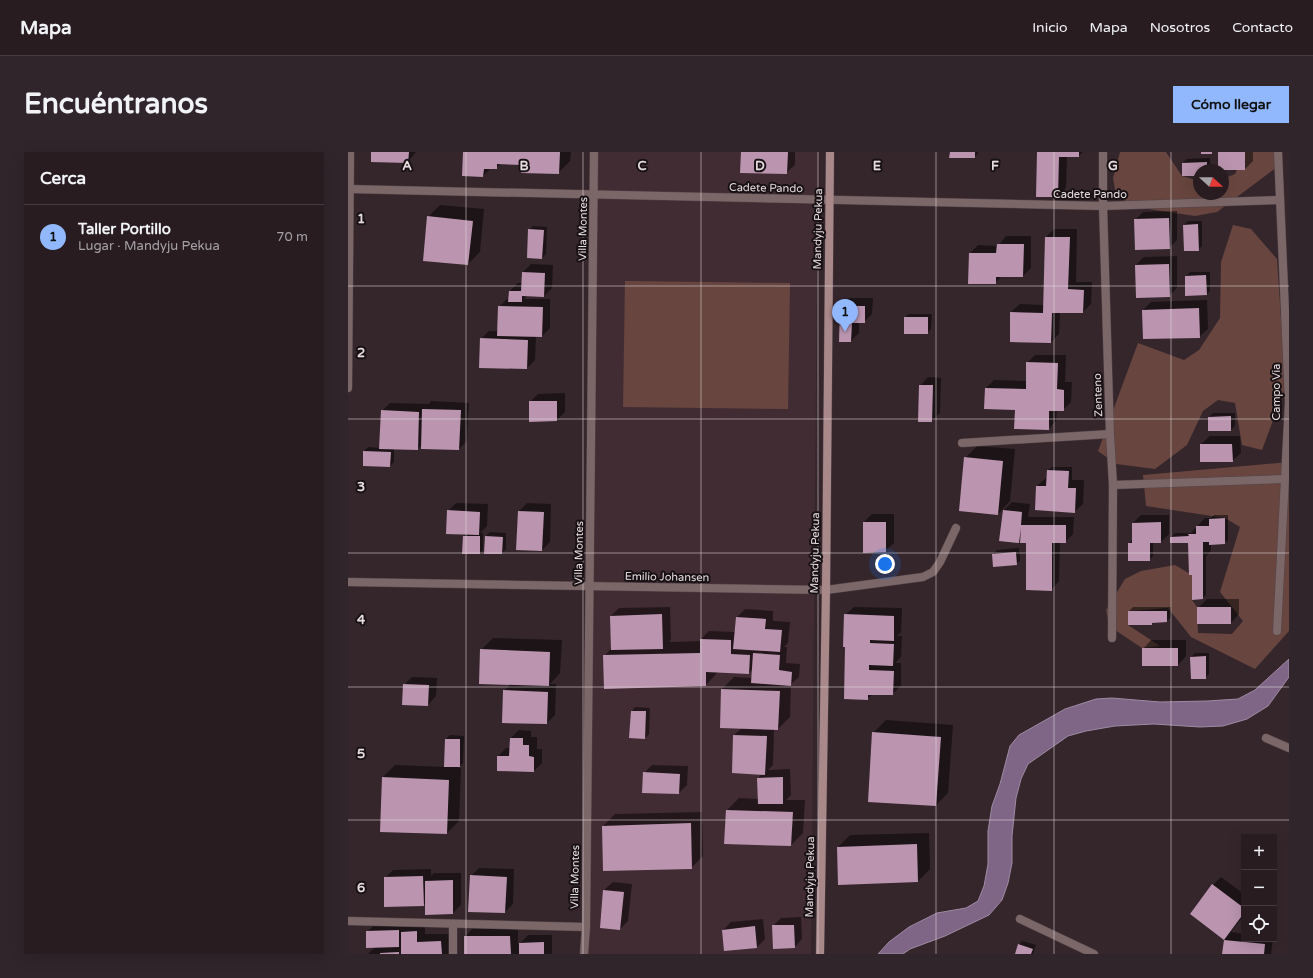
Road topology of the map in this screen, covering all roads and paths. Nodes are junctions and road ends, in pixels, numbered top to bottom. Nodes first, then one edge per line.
1 (350, 152) edge
2 (594, 152) edge
3 (830, 152) edge
4 (1103, 152) edge
5 (1278, 152) edge
6 (349, 189) edge
7 (594, 195) junction
8 (830, 200) junction
9 (1280, 200) junction
10 (1103, 206) junction
11 (348, 388) edge
12 (1289, 402) edge
13 (1110, 434) junction
14 (962, 443) dead end
15 (1284, 479) junction
16 (1113, 485) junction
17 (956, 528) dead end
18 (348, 582) edge
19 (590, 587) junction
20 (826, 590) junction
21 (1277, 631) dead end
22 (1112, 638) dead end
23 (1266, 738) dead end
24 (1289, 748) edge
25 (1020, 919) dead end
26 (348, 922) edge
27 (453, 924) junction
28 (586, 927) junction
29 (453, 954) edge
30 (584, 954) edge
31 (820, 954) edge
32 (1094, 954) edge

1 - 6 street
2 - 7 street, Villa Montes
3 - 8 street, Mandyju Pekua
4 - 10 street, Zenteno
5 - 9 street, Campo Via
6 - 7 street, Cadete Pando
6 - 11 street
7 - 8 street, Cadete Pando
7 - 19 street, Villa Montes
8 - 10 street, Cadete Pando
8 - 20 street, Mandyju Pekua
9 - 10 street, Cadete Pando
9 - 12 street, Campo Via
10 - 13 street, Zenteno
12 - 15 street, Campo Via
13 - 14 street
13 - 16 street, Zenteno
15 - 16 street
15 - 21 street, Campo Via
16 - 22 street, Zenteno
17 - 20 street, Emilio Johansen
18 - 19 street, Emilio Johansen
19 - 20 street, Emilio Johansen
19 - 28 street, Villa Montes
20 - 31 street, Mandyju Pekua
23 - 24 street
25 - 32 street
26 - 27 street
27 - 28 street
27 - 29 street
28 - 30 street, Villa Montes

